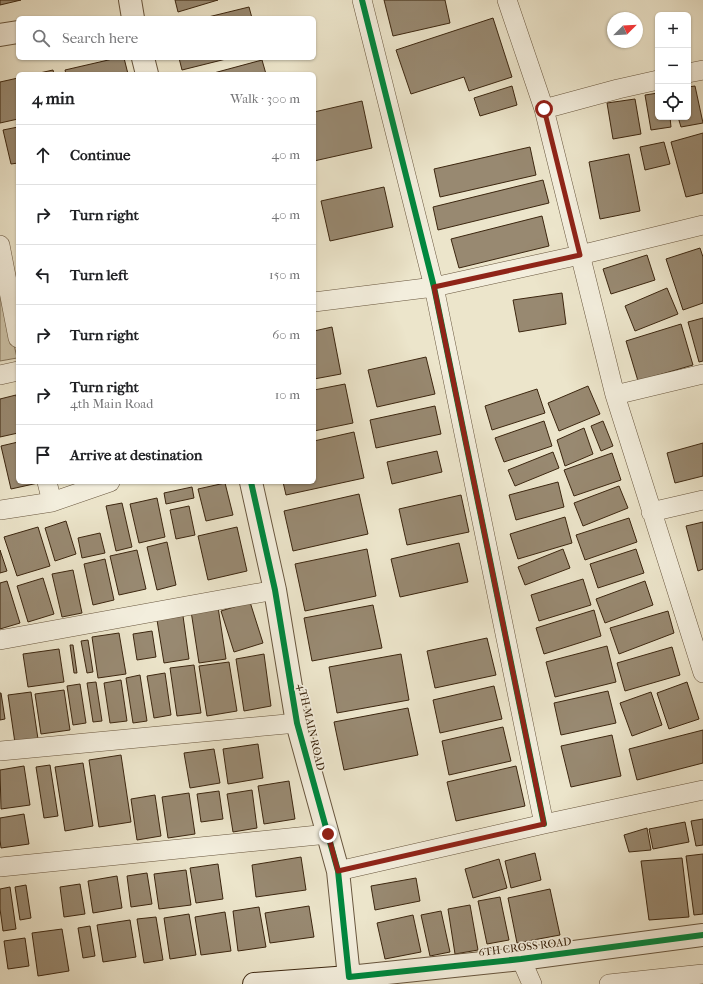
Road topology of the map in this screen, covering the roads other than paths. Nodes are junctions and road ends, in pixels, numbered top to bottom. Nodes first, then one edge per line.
1 (362, 0) edge
2 (507, 0) edge
3 (16, 32) edge
4 (0, 35) edge
5 (144, 60) edge
6 (703, 70) edge
7 (146, 72) edge
8 (691, 72) edge
9 (655, 81) edge
10 (544, 109) junction
11 (703, 225) edge
12 (0, 245) edge
13 (580, 255) junction
14 (434, 287) junction
15 (316, 302) edge
16 (16, 328) edge
17 (16, 372) edge
18 (703, 374) edge
19 (0, 376) edge
20 (615, 395) junction
21 (48, 484) edge
22 (104, 484) edge
23 (251, 484) edge
24 (703, 500) edge
25 (52, 502) junction
26 (0, 510) edge
27 (651, 512) junction
28 (275, 590) junction
29 (0, 640) edge
30 (699, 646) edge
31 (703, 673) edge
32 (298, 723) junction
33 (0, 751) edge
34 (703, 790) edge
35 (544, 824) junction
36 (328, 834) junction
37 (0, 867) edge
38 (338, 871) junction
39 (703, 935) edge
40 (521, 959) junction
41 (703, 974) edge
42 (350, 980) edge
43 (644, 982) edge
44 (254, 984) edge
45 (532, 984) edge
46 (609, 984) edge

1 - 14 street
2 - 10 street
3 - 4 street
5 - 7 street
6 - 8 street
9 - 10 street
10 - 13 street
11 - 13 street
12 - 16 street
13 - 14 street
13 - 20 street
14 - 15 street
14 - 35 street
17 - 19 street
18 - 20 street
20 - 27 street
21 - 25 street
22 - 25 street
23 - 28 street, 4TH MAIN ROAD
24 - 27 street
25 - 26 street
27 - 30 street
28 - 29 street
28 - 32 street, 4TH MAIN ROAD
30 - 31 street
32 - 33 street
32 - 36 street, 4TH MAIN ROAD
34 - 35 street
35 - 38 street
36 - 37 street
36 - 38 street, 4TH MAIN ROAD
38 - 42 street, 4TH MAIN ROAD
39 - 40 street, 6TH CROSS ROAD
40 - 42 street, 6TH CROSS ROAD
40 - 45 street
41 - 43 street
42 - 44 street, 6TH CROSS ROAD
43 - 46 street

